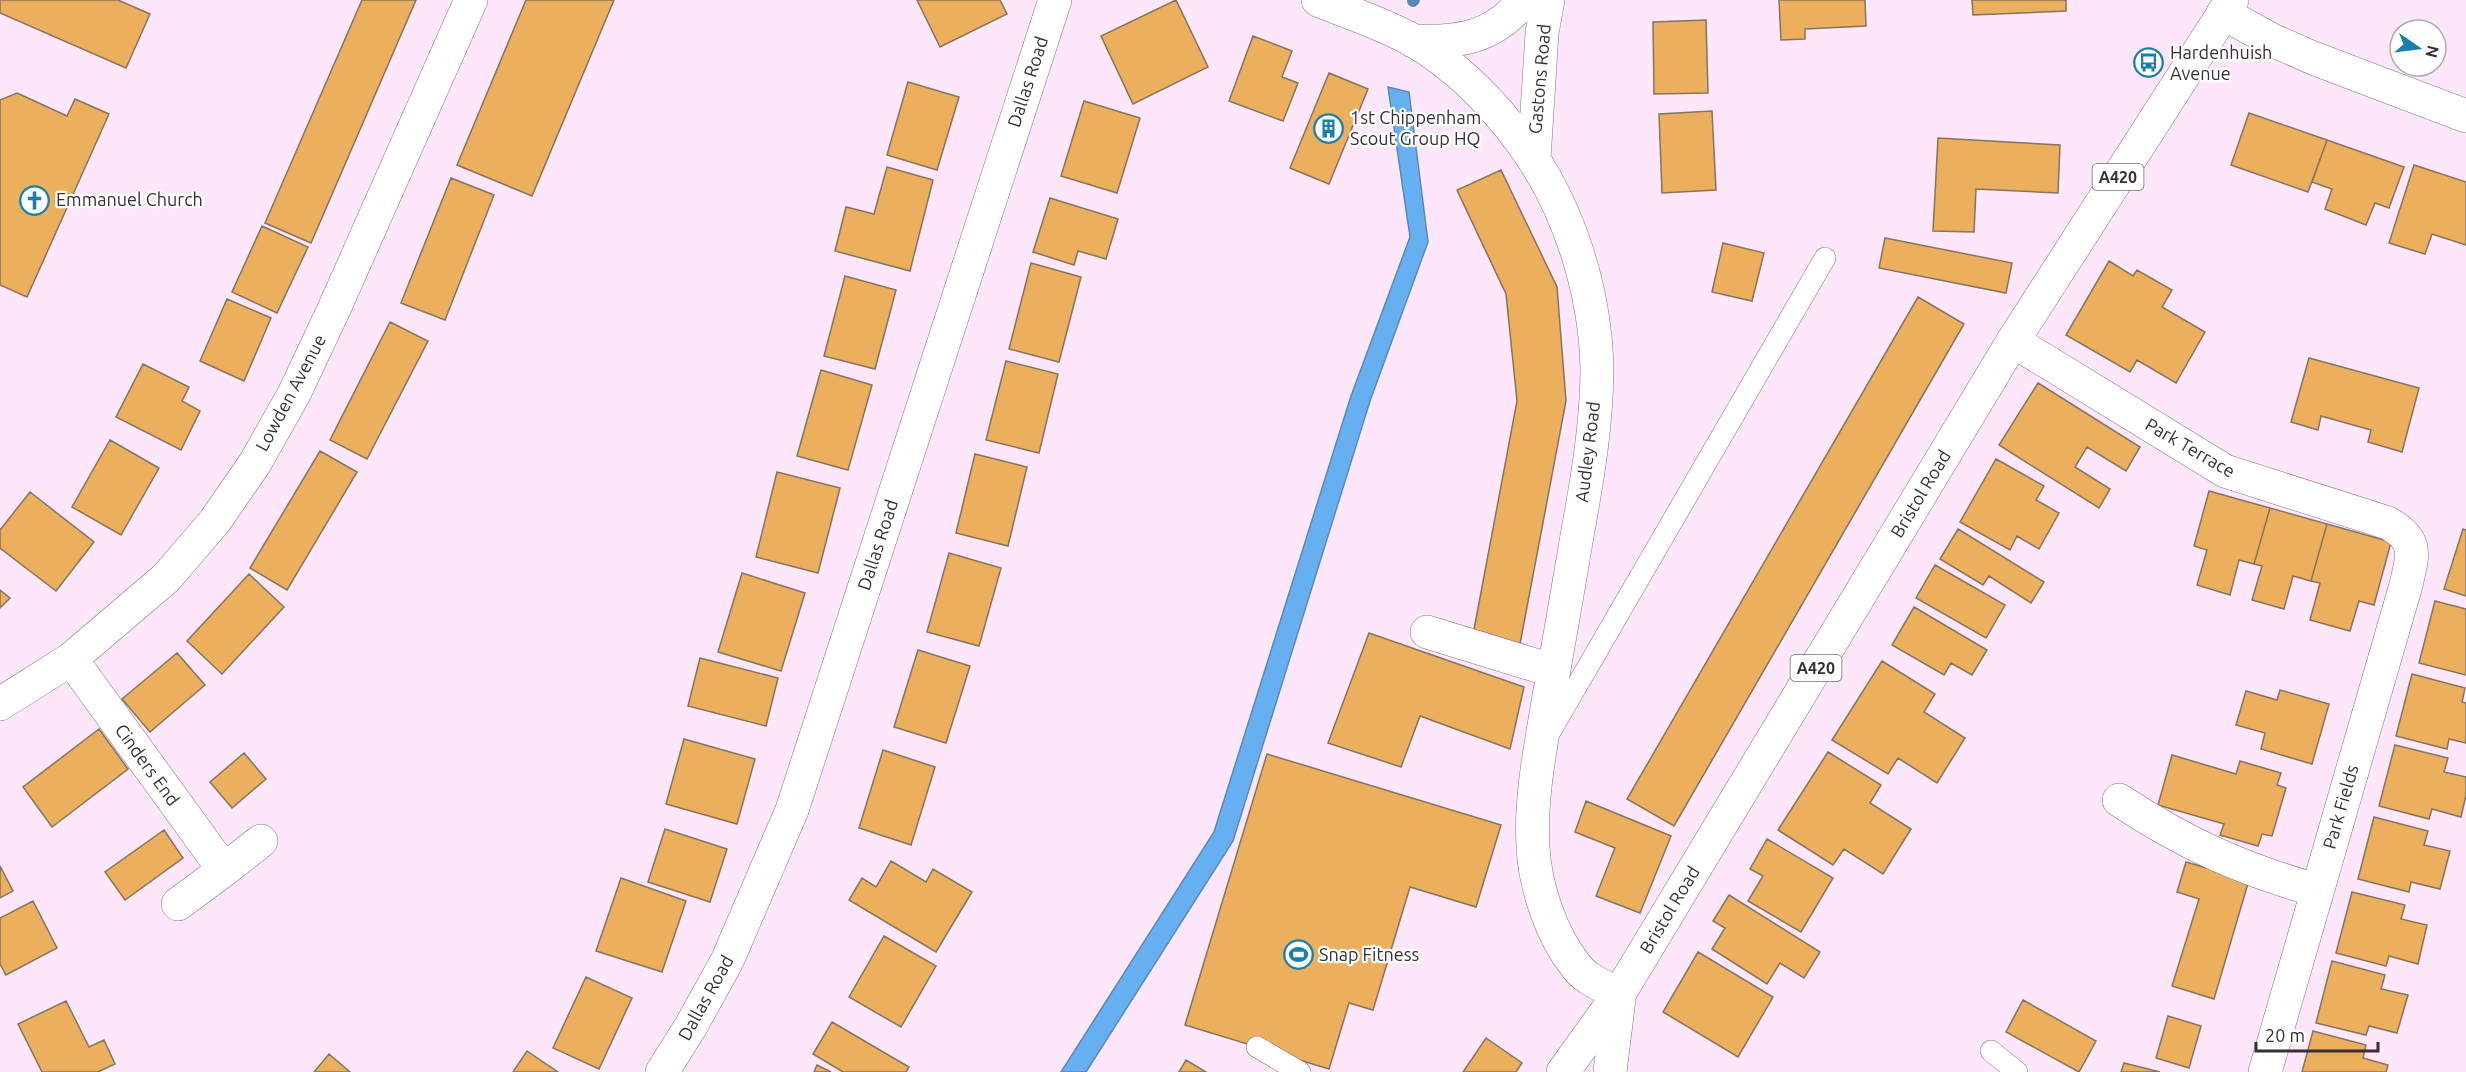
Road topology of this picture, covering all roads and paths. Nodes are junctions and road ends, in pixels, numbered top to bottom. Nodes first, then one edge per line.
1 (471, 0) edge
2 (1055, 0) edge
3 (1318, 0) edge
4 (1524, 0) edge
5 (1548, 0) edge
6 (2228, 6) edge
7 (1413, 40) junction
8 (2466, 116) edge
9 (1534, 159) junction
10 (1825, 258) dead end
11 (2013, 341) junction
12 (2410, 542) joint
13 (1427, 632) dead end
14 (71, 659) junction
15 (1554, 671) junction
16 (0, 704) edge
17 (1540, 750) junction
18 (2119, 800) dead end
19 (261, 841) dead end
20 (224, 870) junction
21 (2316, 890) junction
22 (178, 904) dead end
23 (1619, 994) junction
24 (1257, 1047) dead end
25 (1991, 1051) dead end
26 (662, 1072) edge
27 (1300, 1072) edge
28 (1563, 1072) edge
29 (1610, 1072) edge
30 (2017, 1072) edge
31 (2265, 1072) edge

1 - 14 street, Lowden Avenue
2 - 26 street, Dallas Road
3 - 7 street, Audley Road
4 - 7 street, Gastons Road
5 - 9 street, Gastons Road
6 - 8 street
6 - 11 street, Bristol Road / A420
7 - 9 street, Audley Road
9 - 15 street, Audley Road
10 - 17 lane
11 - 12 street, Park Terrace
11 - 23 street, Bristol Road / A420
12 - 21 street, Park Fields
13 - 15 street
14 - 16 street, Lowden Avenue
14 - 20 street, Cinders End
15 - 17 street, Audley Road
17 - 23 street, Audley Road
18 - 21 street
19 - 20 street
20 - 22 street
21 - 31 street, Park Fields
23 - 28 street, A420
23 - 29 street, A420
24 - 27 lane
25 - 30 lane

